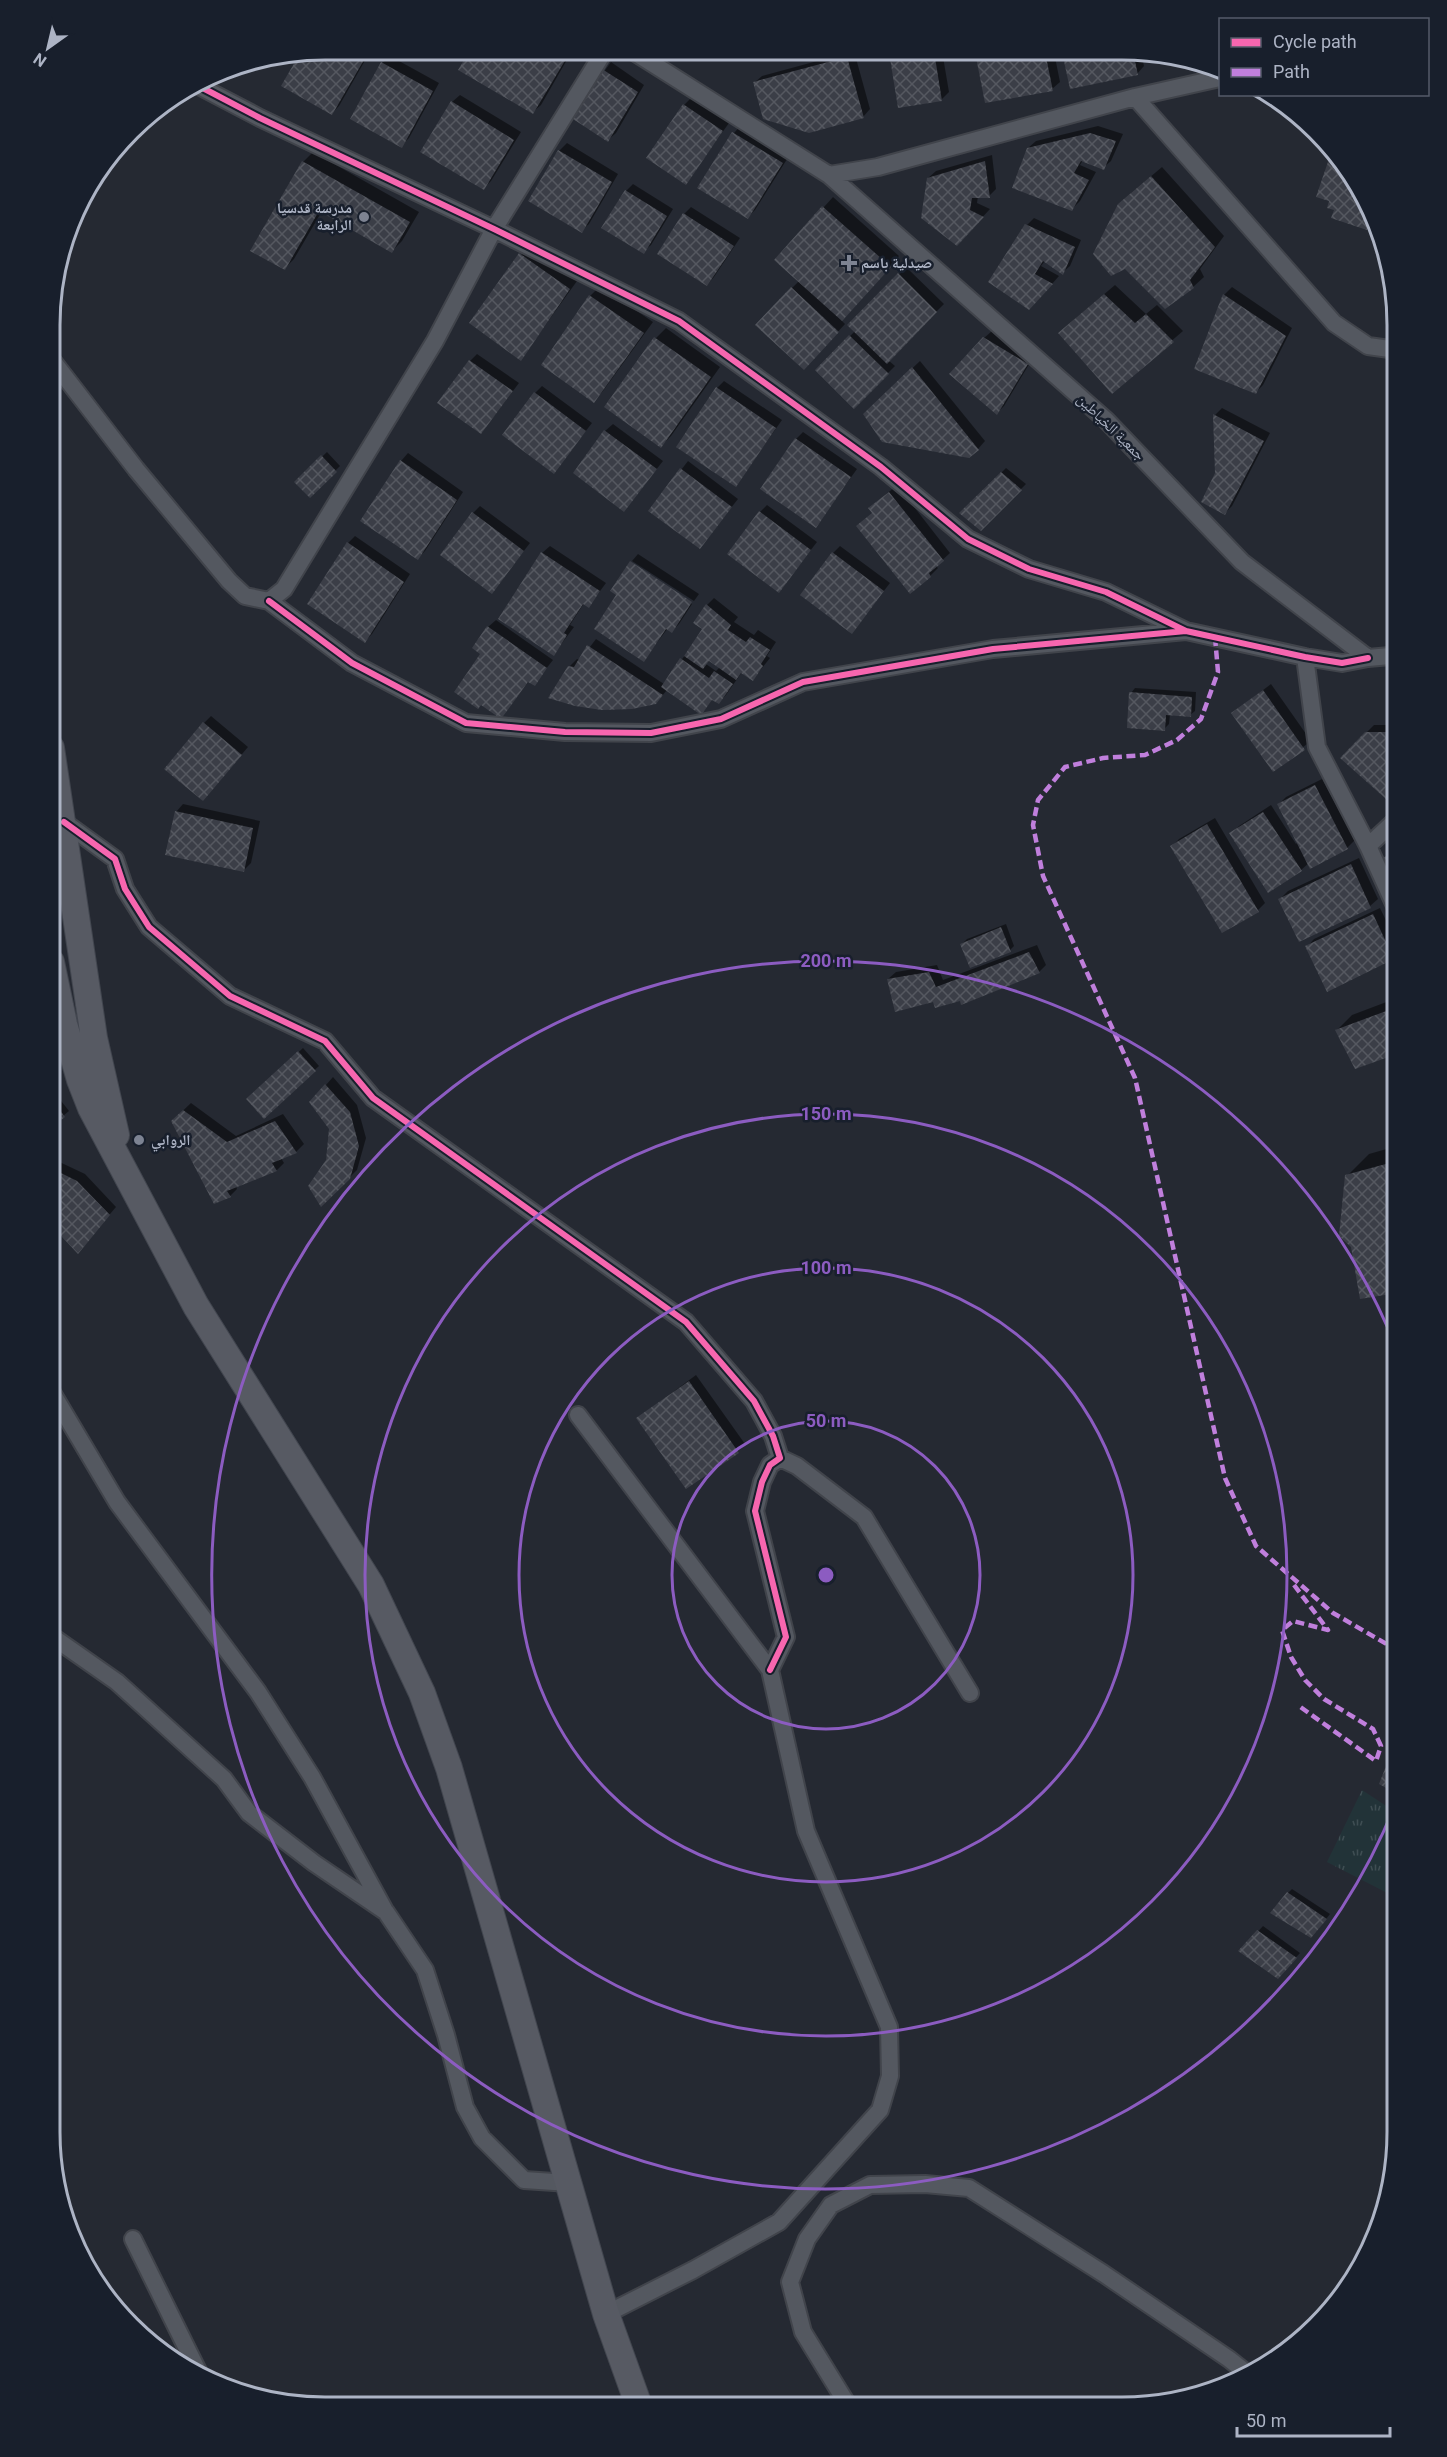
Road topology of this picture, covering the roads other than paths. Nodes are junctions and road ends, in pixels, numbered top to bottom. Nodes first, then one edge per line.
1 (599, 60) edge
2 (645, 60) edge
3 (1219, 78) edge
4 (205, 89) edge
5 (1135, 97) junction
6 (829, 175) junction
7 (494, 229) junction
8 (1387, 349) edge
9 (60, 370) edge
10 (269, 601) junction
11 (1186, 631) junction
12 (1387, 656) edge
13 (1305, 657) junction
14 (1368, 658) junction
15 (60, 799) edge
16 (64, 822) junction
17 (1387, 828) edge
18 (1368, 846) junction
19 (1387, 888) edge
20 (60, 1005) edge
21 (128, 1175) junction
22 (60, 1406) edge
23 (578, 1415) dead end
24 (780, 1458) junction
25 (60, 1642) edge
26 (770, 1670) junction
27 (970, 1693) dead end
28 (386, 1912) junction
29 (569, 2182) junction
30 (134, 2239) dead end
31 (606, 2314) junction
32 (193, 2361) edge
33 (1241, 2369) edge
34 (636, 2397) edge
35 (843, 2397) edge

1 - 7 street
2 - 6 street, جمعية الخياطين
3 - 5 street
4 - 7 street
5 - 6 street
5 - 8 street
6 - 14 street, جمعية الخياطين
7 - 10 street
7 - 11 street
9 - 10 street
10 - 11 street
11 - 13 street
12 - 14 street
13 - 14 street
13 - 18 street
15 - 16 main road
16 - 21 main road
16 - 24 street
17 - 18 street
18 - 19 street
20 - 21 main road
21 - 29 main road
22 - 28 street
23 - 26 street
24 - 26 street
24 - 27 street
25 - 28 street
26 - 31 street
28 - 29 street
29 - 31 main road
30 - 32 street
31 - 34 main road
33 - 35 street

